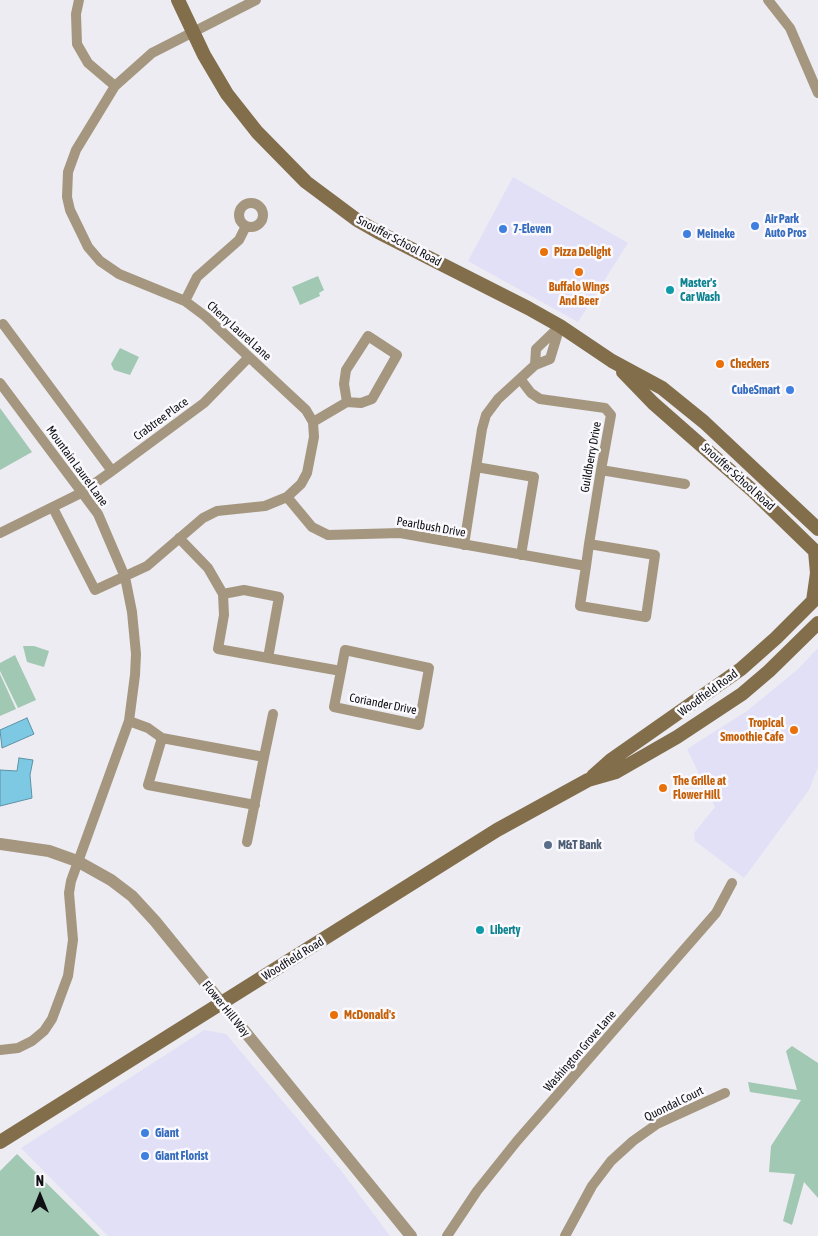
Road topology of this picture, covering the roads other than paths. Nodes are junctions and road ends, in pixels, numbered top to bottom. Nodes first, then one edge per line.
1 (79, 0) edge
2 (178, 0) edge
3 (256, 0) edge
4 (768, 0) edge
5 (192, 31) junction
6 (115, 86) junction
7 (818, 94) edge
8 (246, 226) dead end
9 (185, 302) junction
10 (3, 324) dead end
11 (560, 326) junction
12 (249, 357) junction
13 (612, 361) junction
14 (535, 365) junction
15 (520, 380) junction
16 (0, 383) edge
17 (348, 402) junction
18 (314, 422) junction
19 (476, 467) junction
20 (601, 470) junction
21 (112, 471) junction
22 (685, 484) dead end
23 (81, 493) junction
24 (287, 497) junction
25 (53, 508) junction
26 (817, 528) edge
27 (0, 533) edge
28 (179, 538) junction
29 (589, 544) junction
30 (464, 545) junction
31 (816, 552) edge
32 (521, 555) junction
33 (586, 566) junction
34 (125, 577) junction
35 (224, 594) junction
36 (815, 598) edge
37 (817, 625) edge
38 (268, 658) junction
39 (341, 671) junction
40 (273, 714) dead end
41 (129, 721) junction
42 (162, 738) junction
43 (264, 757) junction
44 (588, 780) junction
45 (255, 805) junction
46 (247, 842) dead end
47 (0, 844) edge
48 (77, 860) junction
49 (732, 882) dead end
50 (222, 1004) junction
51 (0, 1050) edge
52 (725, 1093) dead end
53 (0, 1142) edge
54 (411, 1236) edge
55 (447, 1236) edge
56 (565, 1236) edge

1 - 6 street
2 - 5 main road, Snouffer School Road
3 - 5 street, Cherry Laurel Lane
4 - 7 street
5 - 6 street, Cherry Laurel Lane
5 - 11 main road, Snouffer School Road
6 - 9 street, Cherry Laurel Lane
8 - 9 street
9 - 12 street, Cherry Laurel Lane
10 - 21 street
11 - 13 main road, Snouffer School Road
11 - 14 street
11 - 14 street
12 - 18 street, Cherry Laurel Lane
12 - 21 street, Crabtree Place
13 - 26 main road, Snouffer School Road
13 - 31 main road, Snouffer School Road
14 - 15 street
15 - 19 street
15 - 20 street, Guildberry Drive
16 - 23 street, Mountain Laurel Lane
17 - 17 street
17 - 18 street
18 - 24 street
19 - 30 street
19 - 32 street
20 - 22 street
20 - 29 street, Guildberry Drive
21 - 23 street, Crabtree Place
23 - 25 street, Crabtree Place
23 - 34 street, Mountain Laurel Lane
24 - 28 street
24 - 30 street, Pearlbush Drive
25 - 27 street, Crabtree Place
25 - 34 street
28 - 34 street
28 - 35 street
29 - 33 street, Guildberry Drive
29 - 33 street, Guildberry Drive
30 - 32 street, Pearlbush Drive
31 - 36 main road
32 - 33 street, Pearlbush Drive
34 - 41 street, Mountain Laurel Lane
35 - 38 street
35 - 38 street
36 - 44 main road, Woodfield Road
37 - 44 main road, Woodfield Road
38 - 39 street
39 - 39 street, Coriander Drive
40 - 43 street
41 - 42 street
41 - 48 street, Mountain Laurel Lane
42 - 43 street
42 - 45 street
43 - 45 street
44 - 50 main road, Woodfield Road
45 - 46 street
47 - 48 street, Flower Hill Way
48 - 50 street, Flower Hill Way
48 - 51 street, Mountain Laurel Lane
49 - 55 street, Washington Grove Lane
50 - 53 main road, Woodfield Road
50 - 54 street, Flower Hill Way
52 - 56 street, Quondal Court

